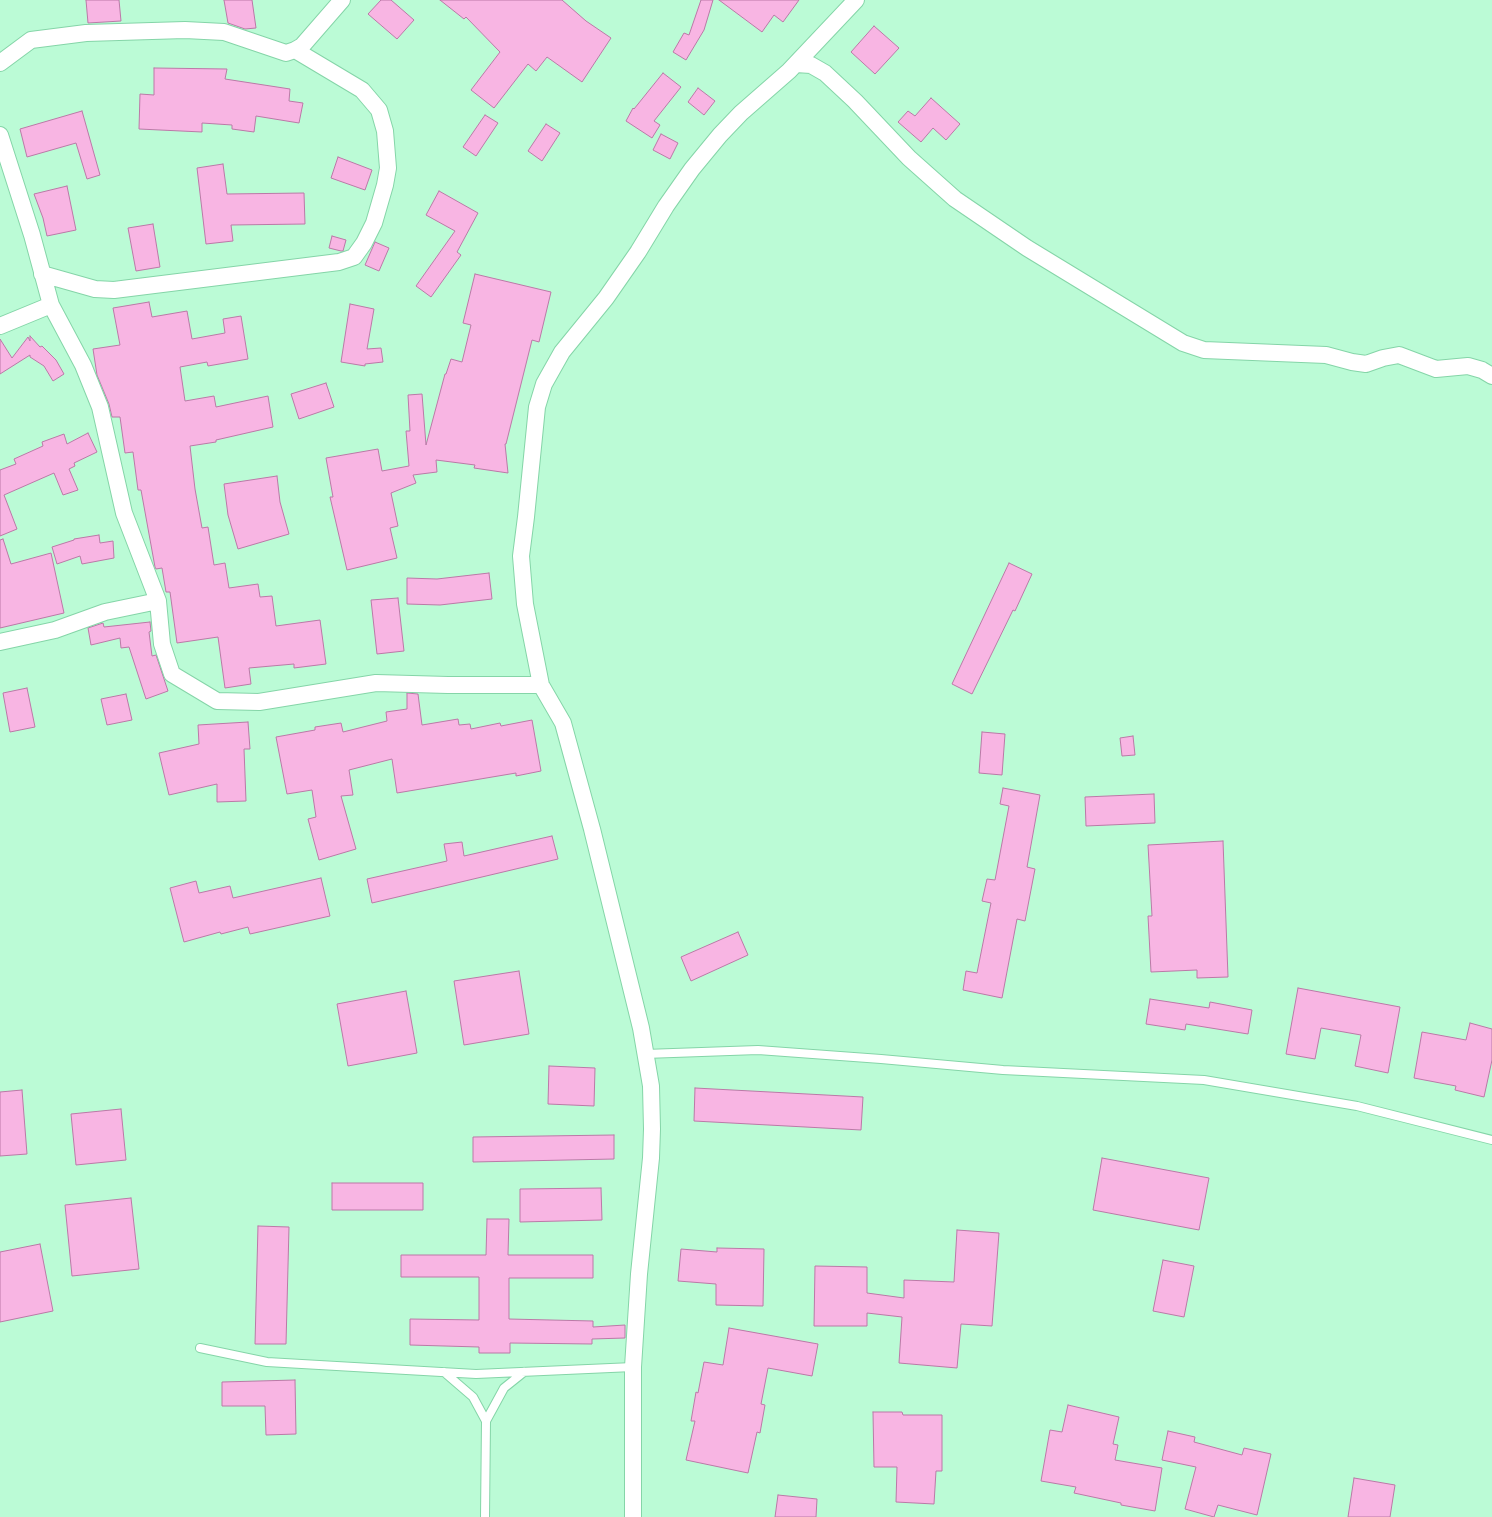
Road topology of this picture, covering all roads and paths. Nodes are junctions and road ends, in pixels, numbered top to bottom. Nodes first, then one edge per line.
1 (342, 0) edge
2 (856, 0) edge
3 (295, 50) junction
4 (0, 63) edge
5 (796, 64) junction
6 (0, 136) edge
7 (42, 274) junction
8 (50, 305) junction
9 (0, 326) edge
10 (1492, 376) edge
11 (158, 601) junction
12 (0, 642) edge
13 (541, 685) junction
14 (646, 1054) junction
15 (1492, 1140) edge
16 (200, 1348) dead end
17 (632, 1367) junction
18 (444, 1372) junction
19 (524, 1372) junction
20 (486, 1421) junction
21 (485, 1517) edge
22 (634, 1517) edge

1 - 3 street
2 - 5 street
3 - 4 street
3 - 7 street
5 - 10 street
5 - 13 street
6 - 7 street
7 - 8 street
8 - 9 street
8 - 11 street
11 - 12 street
11 - 13 street
13 - 14 street
14 - 15 lane
14 - 17 street
16 - 18 lane
17 - 19 lane
17 - 22 street
18 - 19 lane
18 - 20 lane
19 - 20 lane
20 - 21 lane

